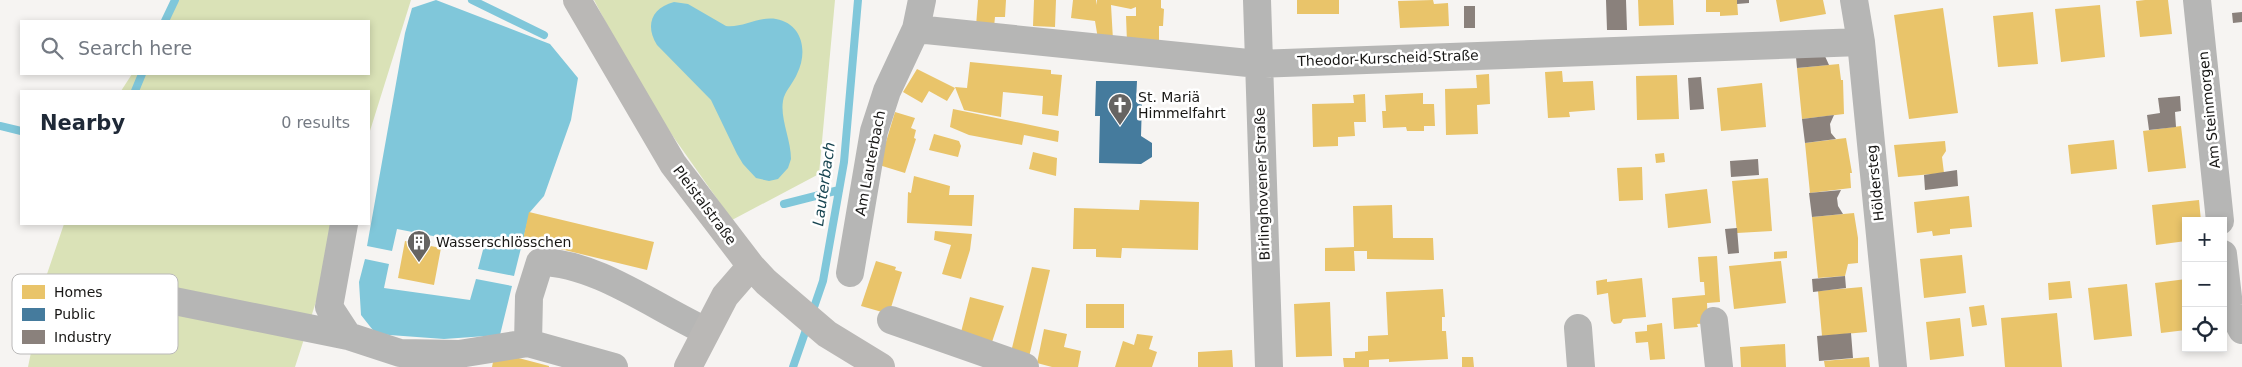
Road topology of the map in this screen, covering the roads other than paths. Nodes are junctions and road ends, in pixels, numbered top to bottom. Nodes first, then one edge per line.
1 (577, 0) edge
2 (922, 0) edge
3 (1257, 0) edge
4 (1854, 0) edge
5 (2198, 0) edge
6 (916, 29) junction
7 (1861, 42) junction
8 (1258, 64) junction
9 (2220, 217) edge
10 (344, 225) edge
11 (2224, 262) edge
12 (751, 266) junction
13 (850, 273) dead end
14 (178, 302) edge
15 (891, 320) dead end
16 (1714, 321) dead end
17 (1578, 328) dead end
18 (2242, 330) edge
19 (706, 331) junction
20 (348, 336) junction
21 (528, 343) junction
22 (406, 360) edge
23 (455, 361) edge
24 (614, 367) edge
25 (688, 367) edge
26 (880, 367) edge
27 (1025, 367) edge
28 (1269, 367) edge
29 (1581, 367) edge
30 (1718, 367) edge
31 (1893, 367) edge

1 - 12 main road, Pleistalstraße
2 - 6 street, Am Lauterbach
3 - 8 street, Birlinghovener Straße
4 - 7 street, Höldersteg
5 - 9 street, Am Steinmorgen
6 - 8 street, Theodor-Kurscheid-Straße
6 - 13 street, Am Lauterbach
7 - 8 street, Theodor-Kurscheid-Straße
7 - 31 street, Höldersteg
8 - 28 street, Birlinghovener Straße
10 - 20 street
11 - 18 street
12 - 19 main road
12 - 26 main road, Pleistalstraße
14 - 20 street
15 - 27 street
16 - 30 street
17 - 29 street
19 - 21 street
19 - 25 main road
20 - 22 street
21 - 23 street
21 - 24 street
22 - 23 street

